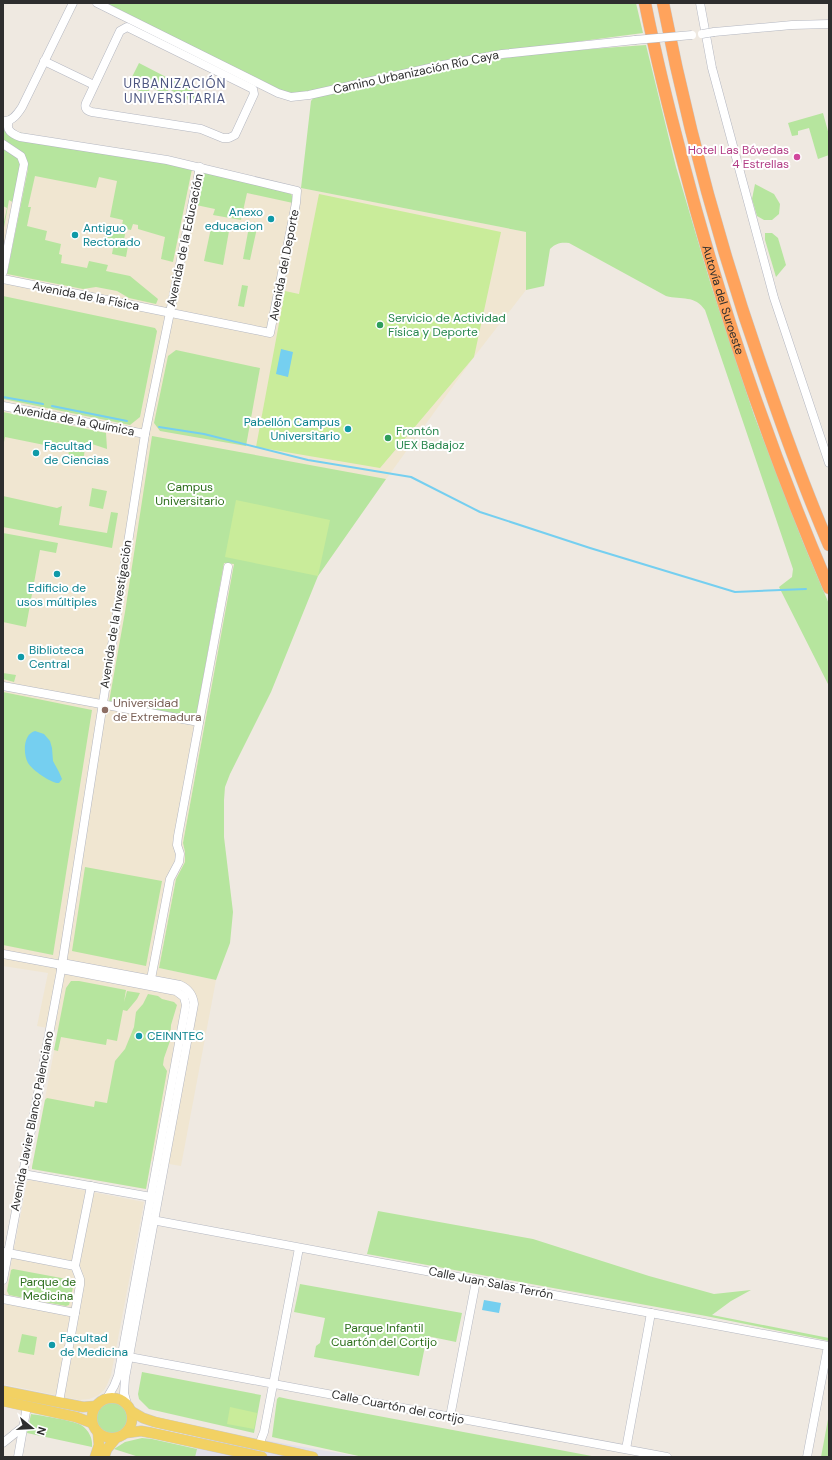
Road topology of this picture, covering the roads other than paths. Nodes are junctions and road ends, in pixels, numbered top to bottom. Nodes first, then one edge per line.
1 (73, 3) edge
2 (97, 3) edge
3 (645, 3) edge
4 (663, 3) edge
5 (700, 3) edge
6 (829, 24) edge
7 (44, 61) junction
8 (94, 85) junction
9 (6, 122) edge
10 (3, 144) edge
11 (200, 167) junction
12 (3, 272) edge
13 (3, 280) edge
14 (169, 313) junction
15 (3, 406) edge
16 (144, 434) junction
17 (829, 463) edge
18 (829, 545) edge
19 (228, 567) dead end
20 (829, 588) edge
21 (3, 686) edge
22 (102, 704) junction
23 (199, 722) junction
24 (3, 954) edge
25 (61, 966) junction
26 (151, 980) junction
27 (23, 1174) junction
28 (90, 1186) junction
29 (151, 1197) junction
30 (151, 1220) junction
31 (299, 1248) junction
32 (6, 1253) edge
33 (75, 1266) junction
34 (3, 1280) edge
35 (476, 1280) junction
36 (3, 1299) edge
37 (75, 1313) junction
38 (651, 1313) junction
39 (129, 1357) junction
40 (273, 1383) junction
41 (3, 1391) edge
42 (107, 1398) junction
43 (3, 1402) edge
44 (59, 1402) junction
45 (27, 1406) junction
46 (96, 1406) junction
47 (129, 1407) junction
48 (450, 1416) junction
49 (92, 1423) junction
50 (23, 1427) junction
51 (98, 1433) junction
52 (126, 1433) junction
53 (116, 1438) junction
54 (3, 1443) edge
55 (259, 1445) junction
56 (626, 1449) junction
57 (18, 1457) edge
58 (95, 1457) edge
59 (104, 1457) edge
60 (262, 1457) edge
61 (313, 1457) edge
62 (668, 1457) edge
63 (807, 1457) edge

1 - 7 street
2 - 6 street, Camino Urbanización Río Caya, bridge
3 - 20 highway, Autovía del Suroeste
4 - 18 highway, Autovía del Suroeste
5 - 17 street
7 - 8 street
7 - 9 street
8 - 8 street
9 - 11 street
10 - 12 street
11 - 14 street, Avenida de la Educación
11 - 14 street, Avenida del Deporte
13 - 14 street, Avenida de la Física
14 - 16 street, Avenida de la Investigación
15 - 16 street, Avenida de la Química
16 - 22 street, Avenida de la Investigación
19 - 23 street
21 - 22 street
22 - 23 street
22 - 25 street, Avenida de la Investigación
23 - 26 street
24 - 25 street
25 - 26 street
25 - 27 street, Avenida Javier Blanco Palenciano
25 - 29 street
26 - 30 street
27 - 28 street
27 - 32 street, Avenida Javier Blanco Palenciano
28 - 29 street
28 - 33 street
29 - 30 street
30 - 31 street, Calle Juan Salas Terrón
30 - 39 street
30 - 42 street
31 - 35 street, Calle Juan Salas Terrón
31 - 40 street
32 - 33 street
32 - 34 street, Avenida Javier Blanco Palenciano
33 - 37 street
35 - 38 street, Calle Juan Salas Terrón
35 - 48 street
36 - 37 street
37 - 44 street
38 - 56 street
38 - 63 street, Calle Juan Salas Terrón
39 - 40 street, Calle Cuartón del cortijo
39 - 47 street
40 - 48 street, Calle Cuartón del cortijo
40 - 55 street
41 - 44 main road
42 - 46 main road
42 - 47 main road
43 - 45 main road
44 - 46 main road
45 - 49 main road
45 - 50 street
46 - 49 main road
47 - 52 main road
47 - 55 main road
48 - 56 street, Calle Cuartón del cortijo
49 - 51 main road
50 - 54 street
50 - 57 street
51 - 53 main road
51 - 58 main road
52 - 53 main road
52 - 60 main road
53 - 59 main road
55 - 61 main road
56 - 62 street, Calle Cuartón del cortijo

